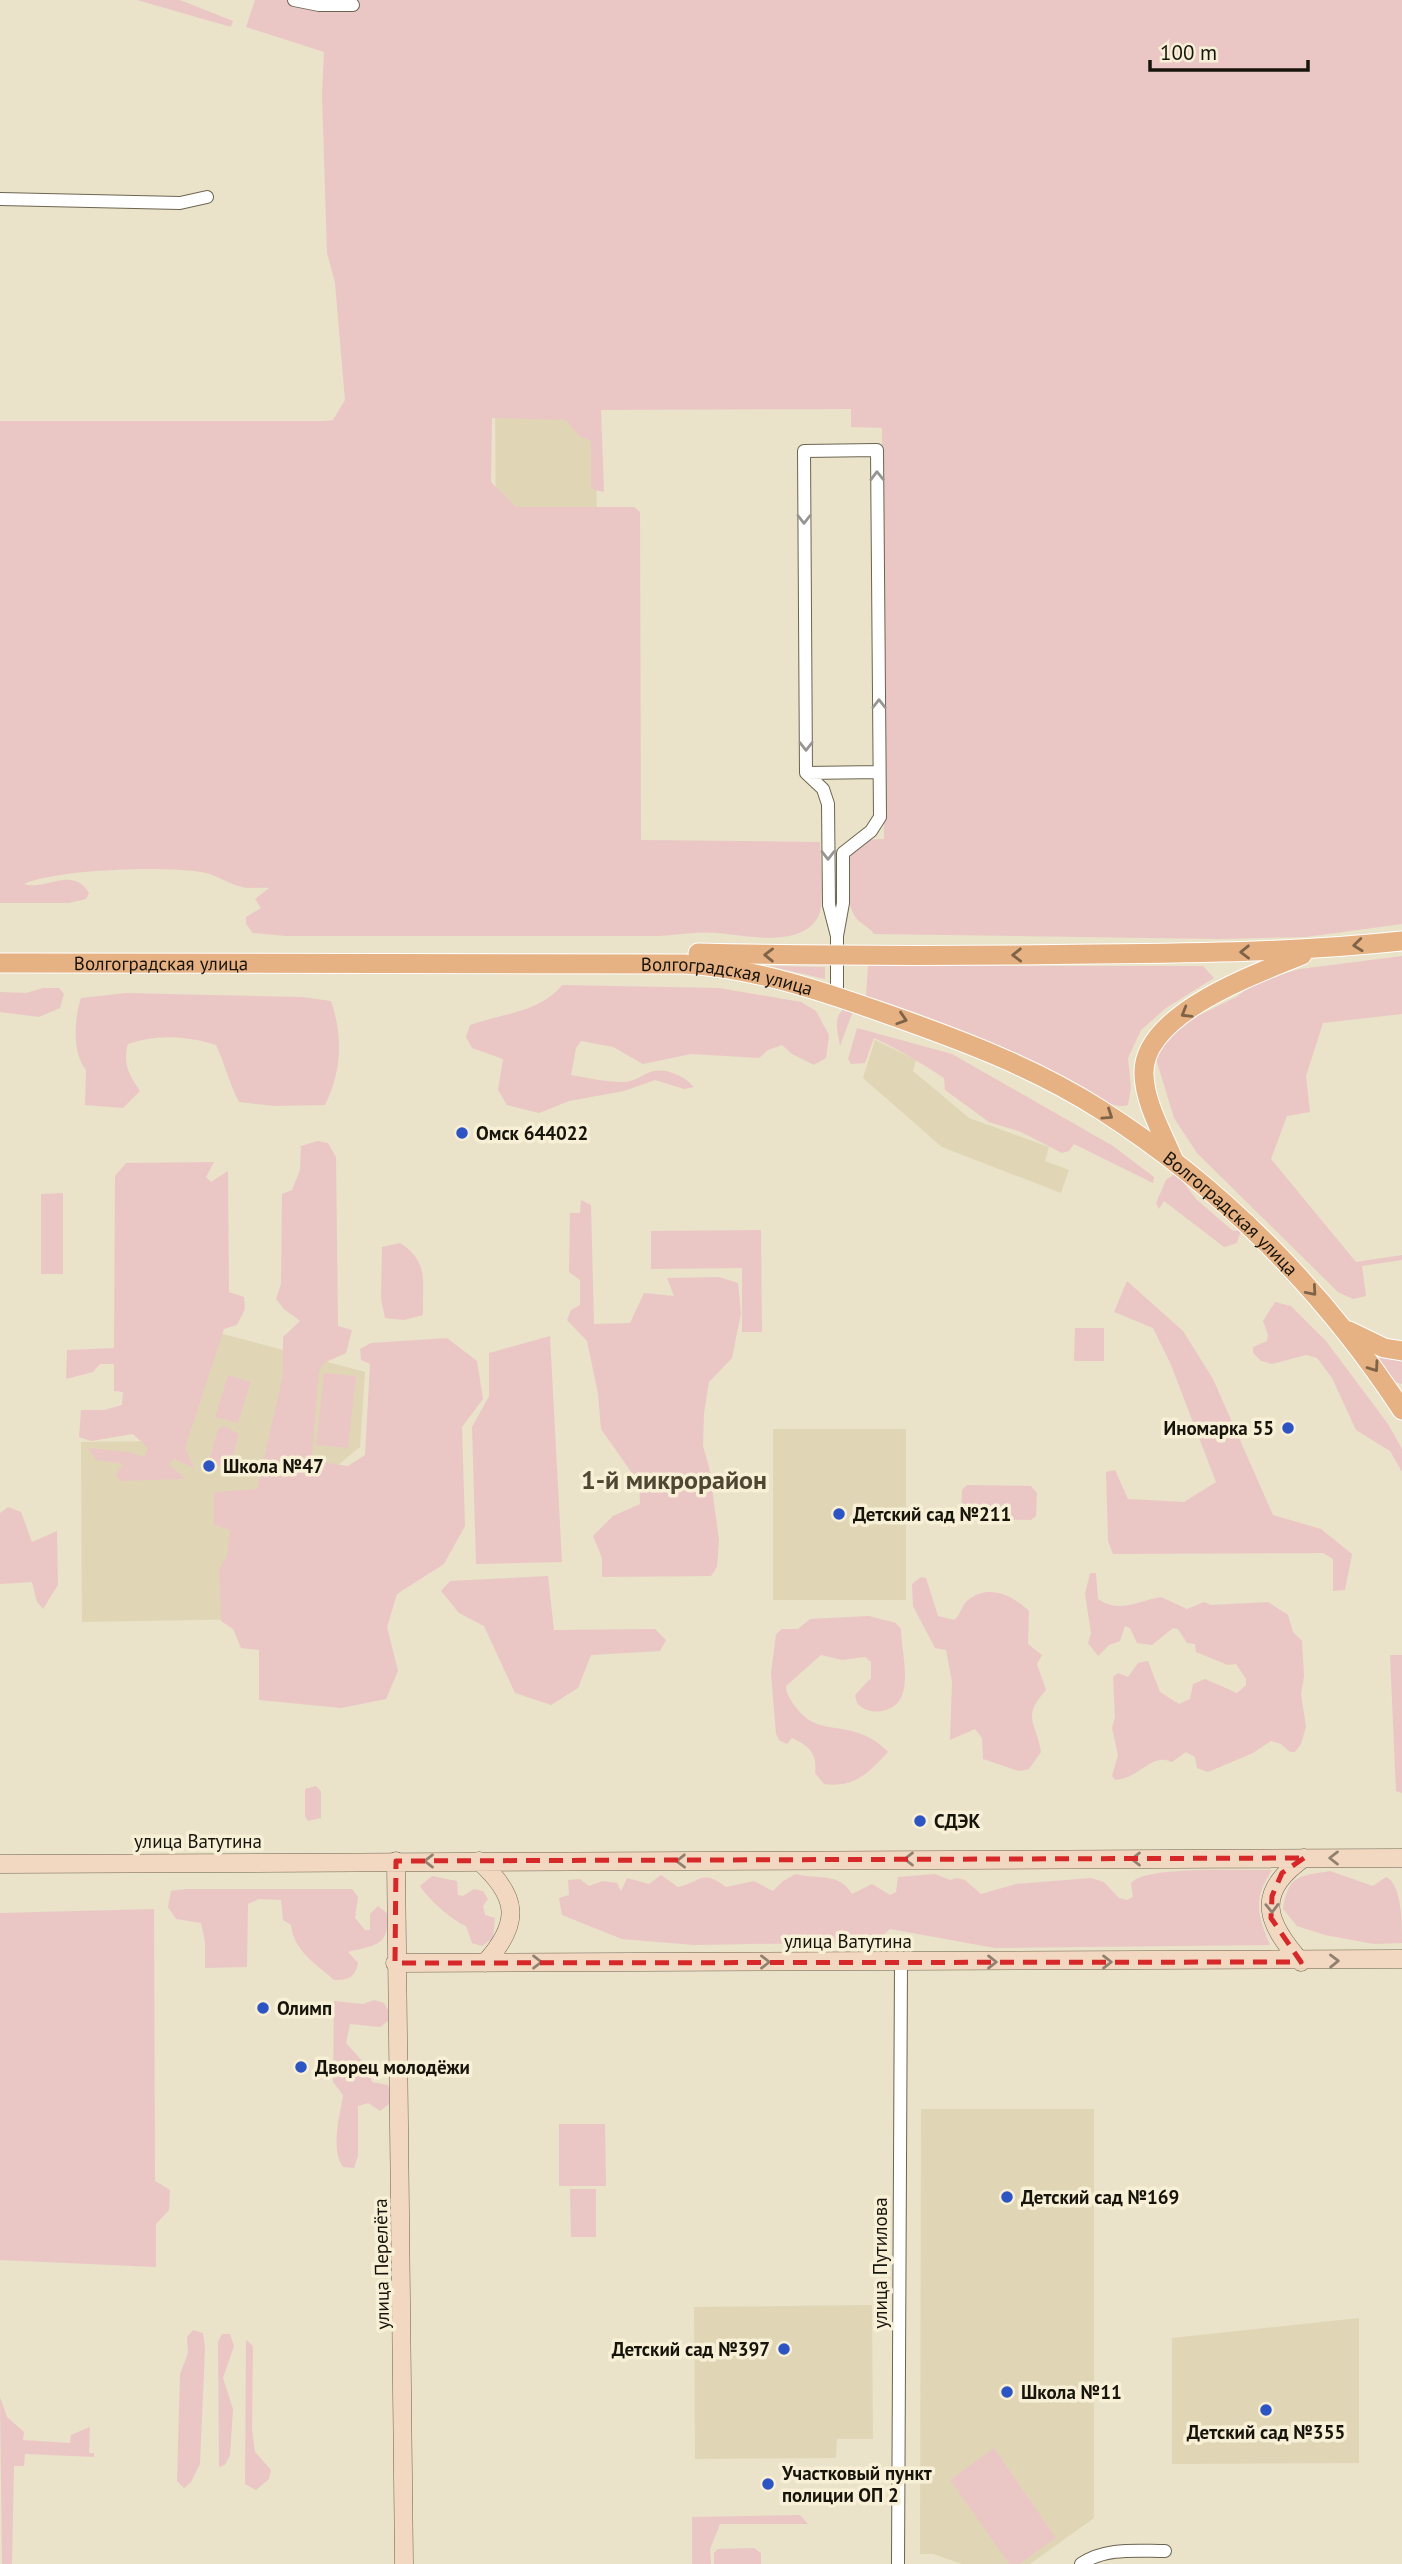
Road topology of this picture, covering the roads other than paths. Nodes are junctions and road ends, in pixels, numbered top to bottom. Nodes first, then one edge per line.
1 (294, 0) edge
2 (335, 2) edge
3 (353, 5) dead end
4 (207, 197) dead end
5 (0, 199) edge
6 (879, 772) junction
7 (806, 773) junction
8 (1402, 941) edge
9 (837, 946) junction
10 (1313, 950) junction
11 (0, 952) edge
12 (0, 963) edge
13 (837, 998) junction
14 (1174, 1161) junction
15 (1342, 1326) junction
16 (1402, 1350) edge
17 (1402, 1410) edge
18 (1304, 1858) junction
19 (1402, 1858) edge
20 (396, 1861) junction
21 (479, 1861) junction
22 (0, 1864) edge
23 (1402, 1959) edge
24 (901, 1962) junction
25 (1301, 1962) junction
26 (395, 1963) junction
27 (485, 1963) junction
28 (1165, 2551) dead end
29 (404, 2564) edge
30 (898, 2564) edge
31 (1081, 2564) edge

1 - 2 street
2 - 3 street
4 - 5 street
6 - 7 street
6 -> 7 street
6 - 9 street
7 -> 9 street
8 -> 10 main road, Волгоградская улица
10 -> 9 main road, Волгоградская улица
9 -> 11 main road, Волгоградская улица
9 - 13 street
10 -> 14 main road
12 - 13 main road, Волгоградская улица
13 -> 14 main road, Волгоградская улица
14 -> 15 main road, Волгоградская улица
15 - 16 main road
15 -> 17 main road
19 -> 18 main road, улица Ватутина
18 -> 21 main road, улица Ватутина
18 -> 25 main road
21 -> 20 main road, улица Ватутина
20 - 22 main road, улица Ватутина
20 - 26 main road
21 - 27 main road
25 -> 23 main road, улица Ватутина
24 -> 25 main road, улица Ватутина
27 -> 24 main road, улица Ватутина
24 - 30 street, улица Путилова
26 - 27 main road, улица Ватутина
26 - 29 main road, улица Перелёта
28 - 31 street

